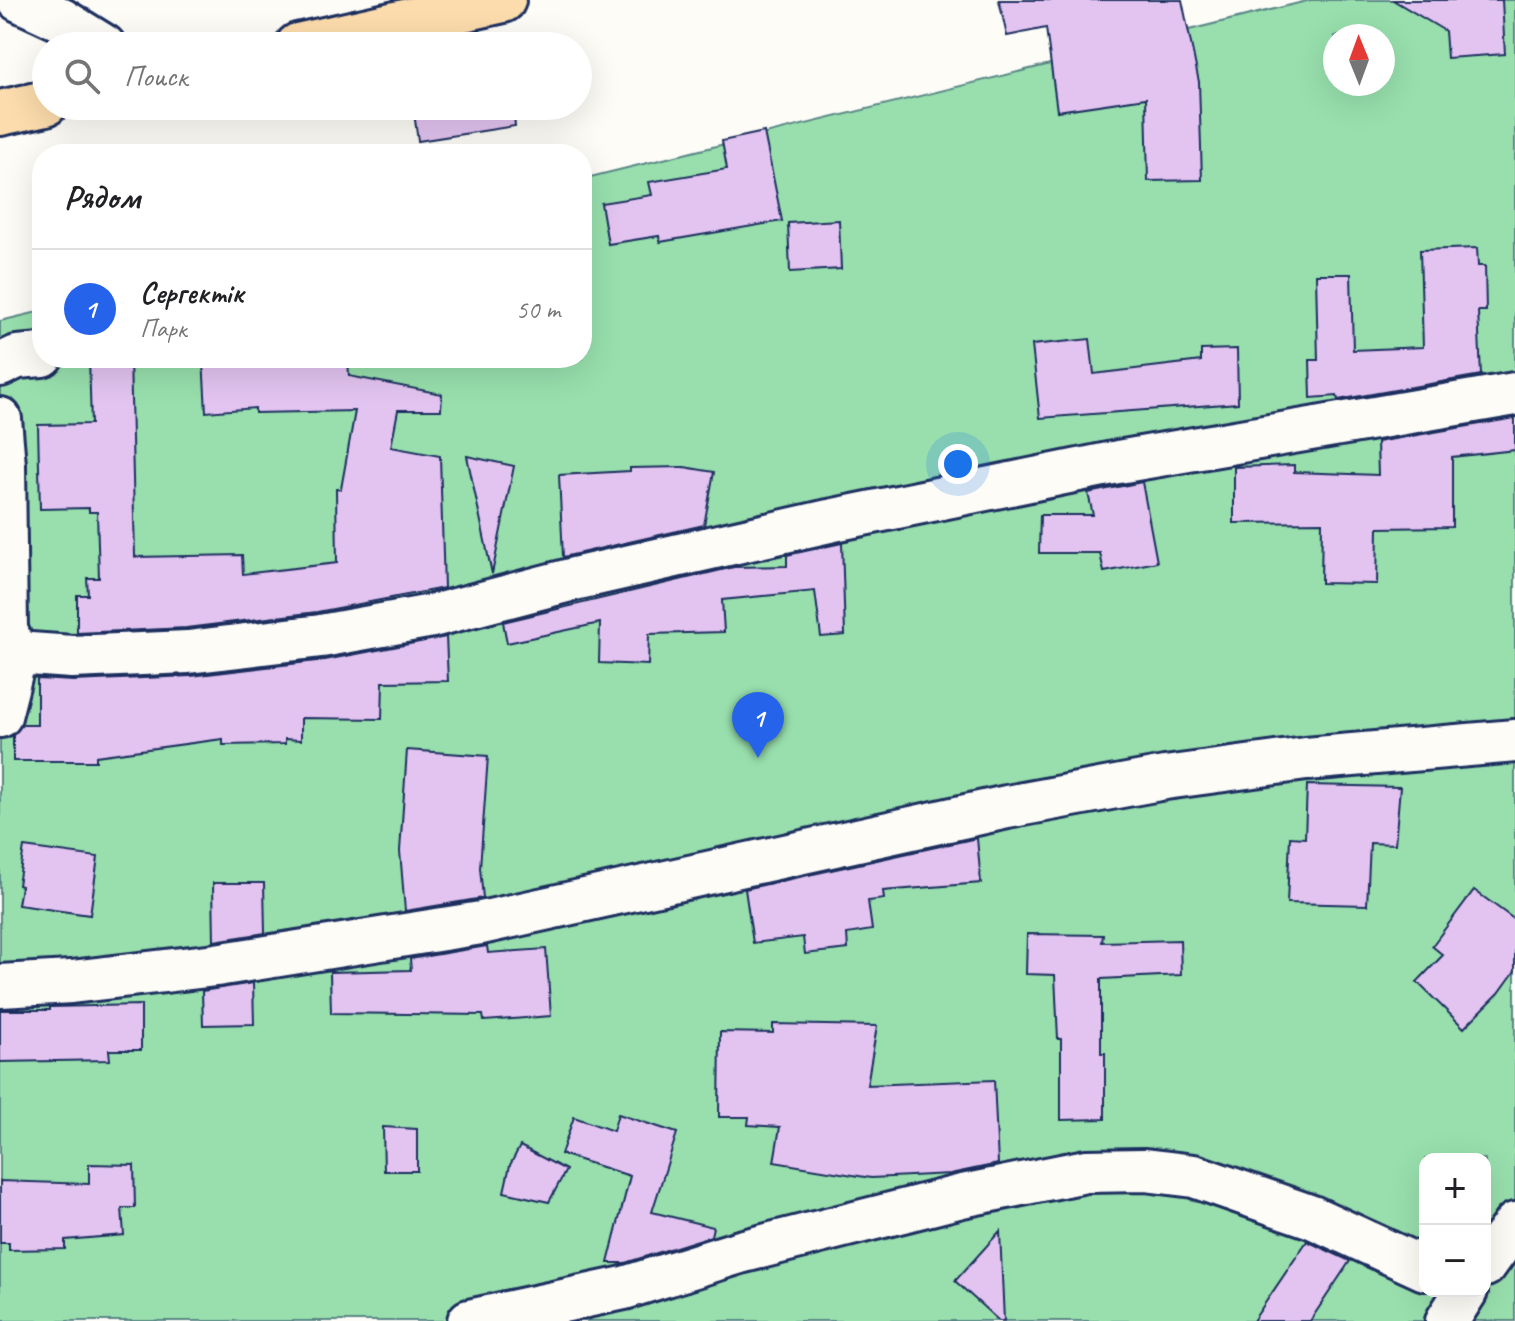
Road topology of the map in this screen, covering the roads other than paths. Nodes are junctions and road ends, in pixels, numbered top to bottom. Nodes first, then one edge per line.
1 (19, 0) edge
2 (503, 0) edge
3 (81, 32) edge
4 (360, 32) edge
5 (32, 106) edge
6 (0, 113) edge
7 (32, 356) edge
8 (0, 365) edge
9 (1515, 394) edge
10 (0, 419) edge
11 (16, 653) junction
12 (0, 716) edge
13 (1515, 741) edge
14 (0, 986) edge
15 (1515, 1224) edge
16 (1491, 1257) edge
17 (1419, 1266) edge
18 (1462, 1297) edge
19 (469, 1321) edge
20 (1447, 1321) edge

1 - 3 street
2 - 4 main road
5 - 6 main road
7 - 8 street
9 - 11 street
10 - 11 street
11 - 12 street
13 - 14 street
15 - 16 street
17 - 19 street
18 - 20 street

